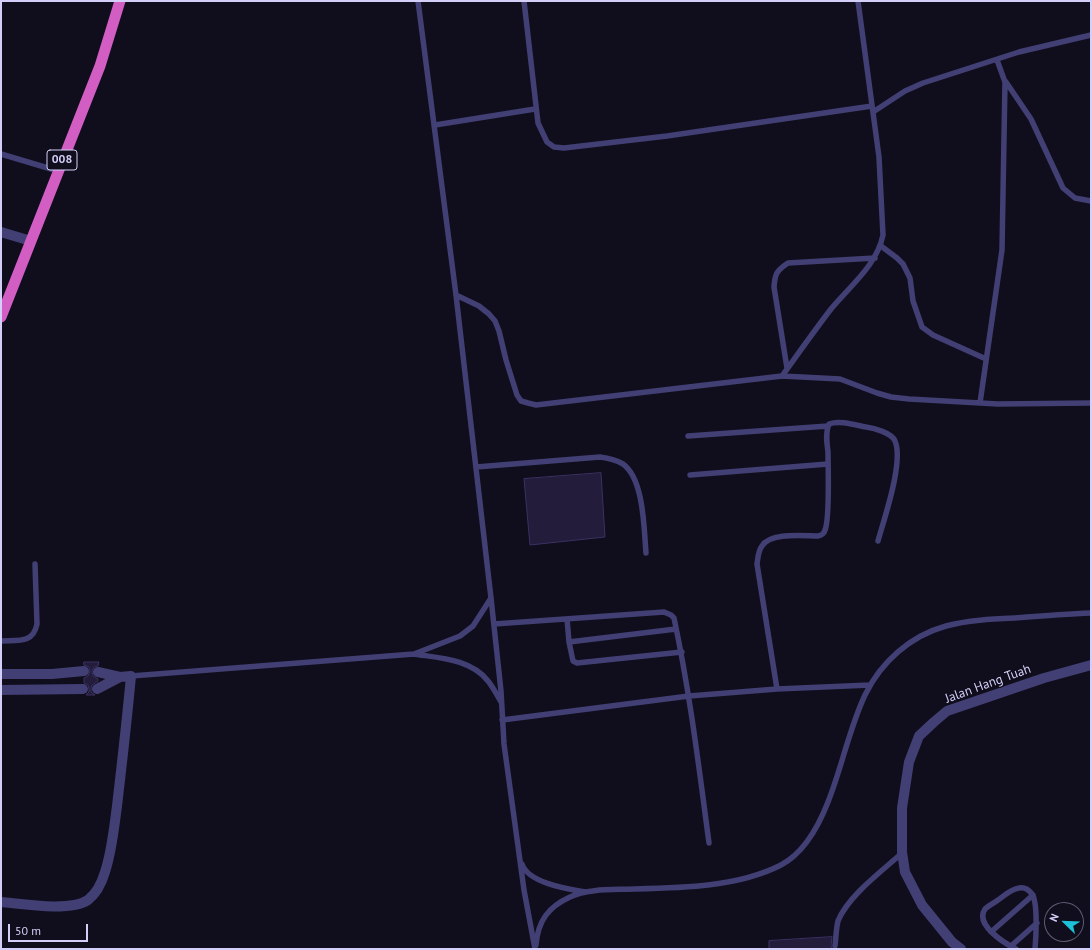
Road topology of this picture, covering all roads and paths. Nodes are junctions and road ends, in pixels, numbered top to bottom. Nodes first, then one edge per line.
1 (120, 1) edge
2 (418, 1) edge
3 (524, 1) edge
4 (858, 1) edge
5 (1091, 35) edge
6 (997, 60) junction
7 (1006, 82) junction
8 (872, 109) junction
9 (536, 110) junction
10 (434, 125) junction
11 (1, 154) edge
12 (58, 171) junction
13 (1091, 201) edge
14 (1, 232) edge
15 (30, 240) junction
16 (881, 246) junction
17 (875, 258) junction
18 (456, 295) junction
19 (1, 316) edge
20 (986, 359) junction
21 (788, 368) junction
22 (782, 376) junction
23 (980, 403) junction
24 (1091, 403) edge
25 (828, 426) junction
26 (688, 436) dead end
27 (828, 464) junction
28 (476, 467) junction
29 (690, 475) dead end
30 (878, 541) dead end
31 (646, 553) dead end
32 (34, 564) dead end
33 (491, 598) junction
34 (1091, 613) edge
35 (567, 619) junction
36 (494, 624) junction
37 (676, 630) junction
38 (1, 641) edge
39 (569, 642) junction
40 (682, 652) junction
41 (414, 654) junction
42 (1091, 665) edge
43 (84, 671) dead end
44 (98, 672) dead end
45 (1, 674) edge
46 (34, 674) junction
47 (131, 676) junction
48 (120, 677) junction
49 (870, 685) junction
50 (34, 689) junction
51 (83, 689) dead end
52 (98, 689) dead end
53 (777, 689) junction
54 (1, 690) edge
55 (689, 696) junction
56 (501, 704) junction
57 (502, 720) junction
58 (709, 843) dead end
59 (519, 851) junction
60 (902, 852) junction
61 (589, 892) junction
62 (1033, 895) junction
63 (1, 902) edge
64 (1037, 923) junction
65 (991, 932) junction
66 (835, 946) dead end
67 (1014, 948) edge
68 (535, 949) edge
69 (961, 949) edge
70 (1035, 949) edge

1 - 12 highway, 008
2 - 10 lane
3 - 9 lane
4 - 8 lane
5 - 6 lane
6 - 7 lane
6 - 8 lane
7 - 13 lane
7 - 20 lane
8 - 9 lane
8 - 16 lane
9 - 10 lane
10 - 18 lane
11 - 12 lane
12 - 15 highway, 008
14 - 15 street
15 - 19 highway, 008
16 - 17 lane
16 - 20 lane
17 - 21 lane
17 - 21 lane
18 - 22 lane
18 - 28 lane
20 - 23 lane
21 - 22 lane
22 - 23 lane
23 - 24 lane
25 - 26 lane
25 - 27 lane
25 - 30 lane
27 - 29 lane
27 - 53 lane
28 - 31 lane
28 - 33 lane
32 - 38 lane
33 - 36 lane
33 - 41 lane
34 - 49 lane
35 - 36 lane
35 - 37 lane
35 - 39 lane
36 - 56 lane
37 - 39 lane
37 - 40 lane
39 - 40 lane
40 - 55 lane
41 - 47 lane
41 - 56 lane
42 - 60 street, Jalan Hang Tuah
43 - 46 street
44 - 48 street
45 - 46 street
46 - 50 street
47 - 48 street
47 - 63 street
48 - 52 street
49 - 53 lane
49 - 61 lane
50 - 51 street
50 - 54 street
53 - 55 lane
55 - 57 lane
55 - 58 lane
56 - 57 lane
57 - 59 lane
59 - 61 lane
59 - 68 lane
60 - 66 lane
60 - 69 street, Jalan Hang Tuah
61 - 68 lane
62 - 64 lane
62 - 65 lane
62 - 65 lane
64 - 67 lane
64 - 70 lane
65 - 67 lane

